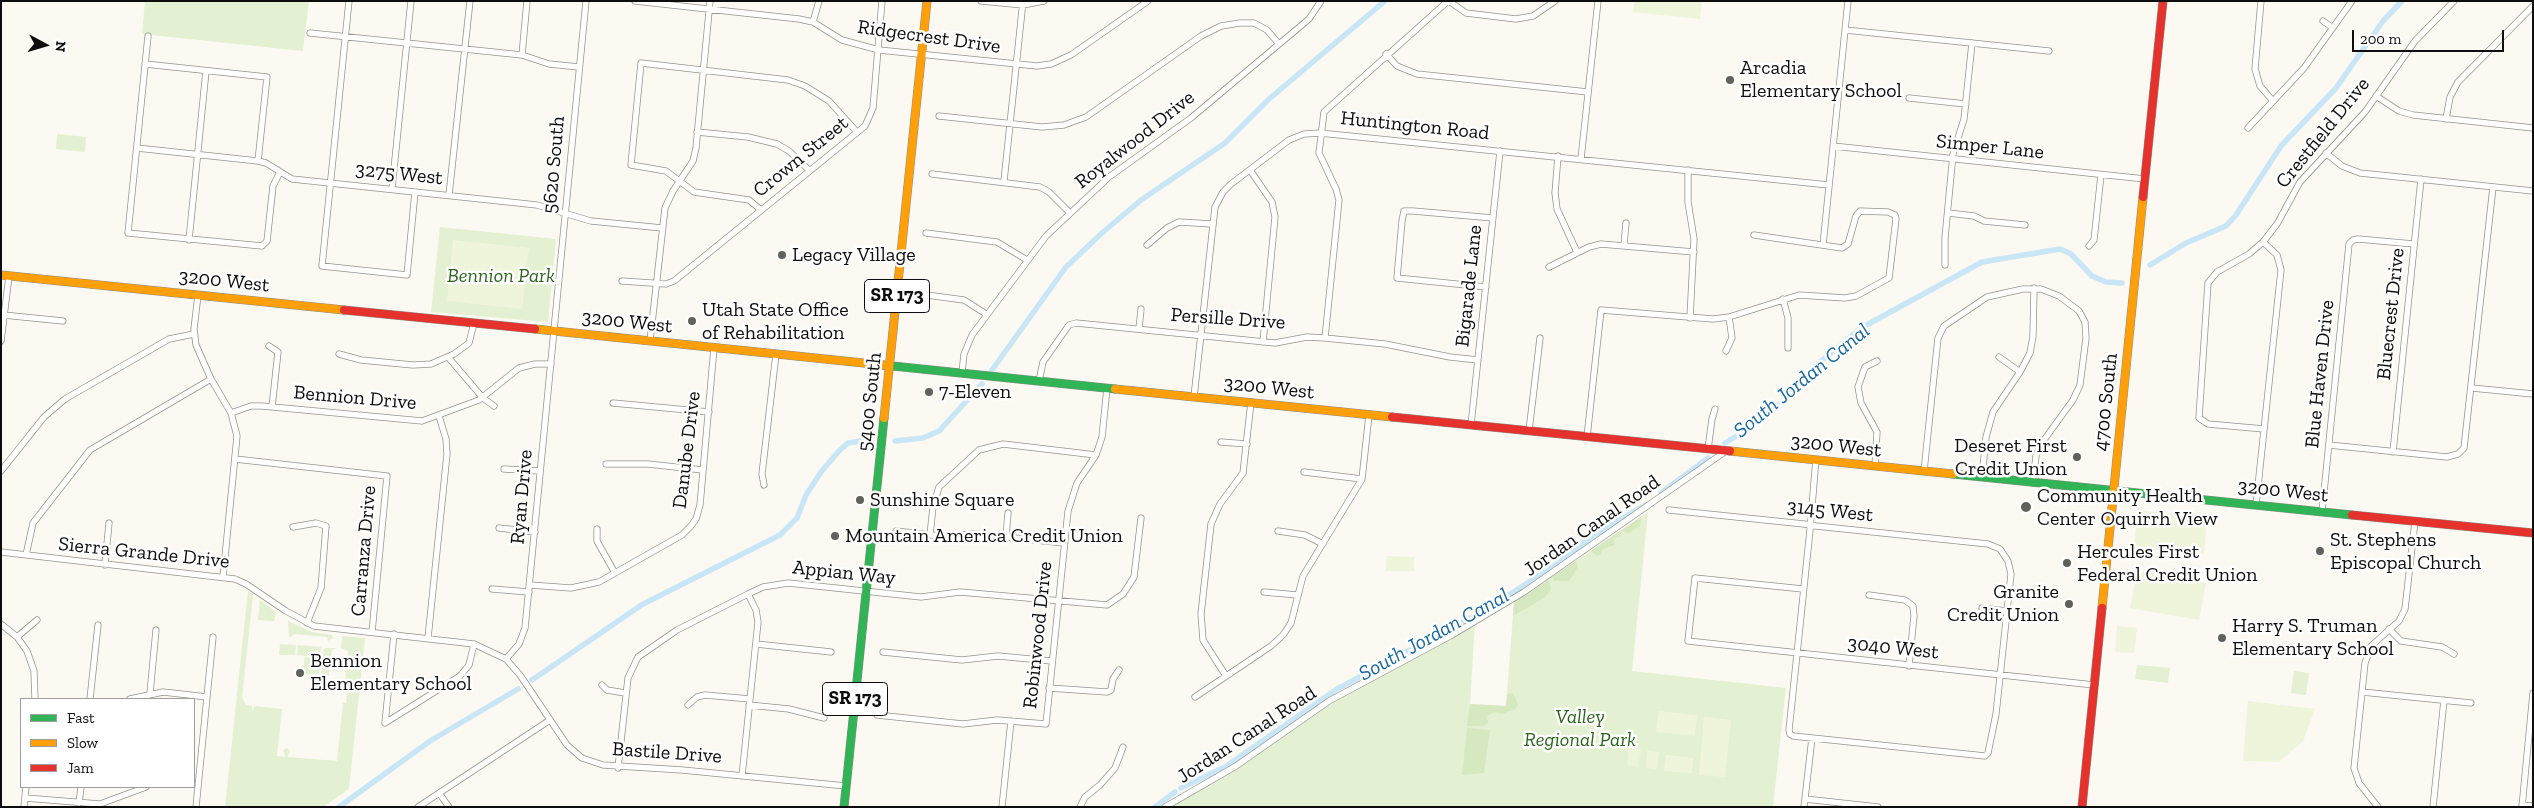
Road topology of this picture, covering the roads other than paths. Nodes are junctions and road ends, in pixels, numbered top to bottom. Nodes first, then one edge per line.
1 (349, 1) edge
2 (411, 1) edge
3 (470, 1) edge
4 (528, 1) edge
5 (586, 1) edge
6 (634, 1) edge
7 (710, 1) edge
8 (819, 1) edge
9 (882, 1) edge
10 (927, 1) edge
11 (981, 1) edge
12 (1044, 1) edge
13 (1148, 1) edge
14 (1321, 1) edge
15 (1448, 1) edge
16 (1556, 1) edge
17 (1598, 1) edge
18 (1848, 1) edge
19 (2163, 1) edge
20 (2261, 1) edge
21 (2352, 1) edge
22 (2454, 1) edge
23 (1023, 3) edge
24 (2533, 6) edge
25 (710, 9) junction
26 (2323, 21) dead end
27 (813, 22) junction
28 (2333, 28) junction
29 (1845, 30) junction
30 (310, 33) dead end
31 (148, 36) dead end
32 (346, 36) junction
33 (407, 42) junction
34 (1972, 43) junction
35 (1279, 44) junction
36 (465, 48) junction
37 (878, 50) junction
38 (2049, 51) dead end
39 (922, 54) junction
40 (1386, 54) junction
41 (522, 55) junction
42 (145, 64) junction
43 (1017, 64) junction
44 (579, 67) junction
45 (703, 70) junction
46 (206, 71) junction
47 (1588, 92) junction
48 (2376, 96) junction
49 (1910, 98) dead end
50 (2273, 101) junction
51 (1966, 104) junction
52 (939, 116) dead end
53 (2446, 119) junction
54 (1011, 124) junction
55 (2248, 128) dead end
56 (2533, 128) edge
57 (697, 132) junction
58 (857, 132) junction
59 (1320, 133) junction
60 (1832, 146) junction
61 (137, 148) junction
62 (1500, 151) junction
63 (2326, 153) junction
64 (198, 154) junction
65 (1558, 156) junction
66 (1581, 159) junction
67 (1953, 160) junction
68 (258, 161) junction
69 (809, 170) junction
70 (1250, 170) junction
71 (1688, 170) junction
72 (280, 172) junction
73 (932, 174) dead end
74 (2101, 175) junction
75 (2145, 179) junction
76 (2421, 179) junction
77 (1004, 181) junction
78 (681, 182) junction
79 (330, 183) junction
80 (1829, 185) junction
81 (2493, 187) junction
82 (392, 189) junction
83 (2533, 191) edge
84 (415, 192) junction
85 (449, 195) junction
86 (761, 210) junction
87 (566, 212) junction
88 (1070, 213) junction
89 (1948, 213) junction
90 (1493, 218) junction
91 (1626, 223) dead end
92 (1212, 224) junction
93 (2025, 225) dead end
94 (662, 228) junction
95 (926, 233) dead end
96 (1754, 234) dead end
97 (189, 240) junction
98 (2264, 242) junction
99 (2414, 244) junction
100 (1147, 245) dead end
101 (1624, 245) junction
102 (1823, 245) junction
103 (2089, 246) dead end
104 (1577, 252) junction
105 (1694, 252) junction
106 (1027, 260) junction
107 (1945, 265) dead end
108 (1549, 267) dead end
109 (5, 275) edge
110 (622, 280) dead end
111 (656, 284) junction
112 (1486, 287) junction
113 (2034, 288) junction
114 (919, 294) dead end
115 (198, 295) junction
116 (1783, 300) junction
117 (1141, 309) dead end
118 (986, 314) junction
119 (3, 315) edge
120 (1690, 318) junction
121 (1729, 318) junction
122 (63, 321) dead end
123 (474, 324) junction
124 (1139, 329) junction
125 (554, 331) junction
126 (194, 334) junction
127 (1200, 335) junction
128 (1325, 338) junction
129 (1540, 338) dead end
130 (1, 341) edge
131 (650, 341) junction
132 (1263, 342) junction
133 (269, 346) dead end
134 (714, 348) junction
135 (1788, 348) dead end
136 (1726, 351) dead end
137 (339, 354) dead end
138 (776, 354) junction
139 (448, 357) junction
140 (1999, 357) dead end
141 (1478, 360) junction
142 (1877, 361) dead end
143 (552, 364) junction
144 (890, 366) junction
145 (2020, 372) junction
146 (962, 373) junction
147 (211, 379) junction
148 (1039, 381) junction
149 (1107, 388) junction
150 (2472, 388) junction
151 (2533, 394) edge
152 (1194, 396) junction
153 (483, 398) junction
154 (1252, 402) junction
155 (613, 403) dead end
156 (494, 406) dead end
157 (272, 407) junction
158 (1715, 409) dead end
159 (709, 412) junction
160 (231, 413) junction
161 (1369, 415) junction
162 (439, 416) junction
163 (1471, 425) junction
164 (2264, 429) junction
165 (1529, 431) junction
166 (1587, 437) junction
167 (1221, 442) dead end
168 (1247, 444) junction
169 (2329, 445) junction
170 (1708, 449) junction
171 (1726, 451) junction
172 (2393, 452) junction
173 (1096, 455) junction
174 (235, 460) junction
175 (1816, 460) junction
176 (606, 464) dead end
177 (1875, 466) junction
178 (504, 469) dead end
179 (703, 470) junction
180 (1, 471) edge
181 (1924, 471) junction
182 (540, 472) junction
183 (1304, 472) dead end
184 (1982, 477) junction
185 (1362, 479) junction
186 (2034, 482) junction
187 (764, 485) dead end
188 (2114, 490) junction
189 (2256, 505) junction
190 (1669, 510) dead end
191 (2322, 512) junction
192 (1008, 513) dead end
193 (1141, 518) dead end
194 (2415, 521) junction
195 (109, 523) dead end
196 (1810, 525) junction
197 (293, 527) dead end
198 (499, 528) dead end
199 (597, 529) dead end
200 (896, 531) dead end
201 (1278, 531) dead end
202 (535, 532) junction
203 (2533, 533) edge
204 (930, 535) junction
205 (1006, 537) junction
206 (1064, 543) junction
207 (1323, 544) junction
208 (1, 552) edge
209 (26, 555) junction
210 (105, 565) junction
211 (615, 573) junction
212 (224, 577) junction
213 (530, 585) junction
214 (492, 588) dead end
215 (1803, 589) junction
216 (866, 591) junction
217 (529, 592) junction
218 (1264, 592) dead end
219 (748, 594) junction
220 (1297, 595) junction
221 (1869, 596) dead end
222 (1058, 602) junction
223 (1982, 608) dead end
224 (2007, 611) junction
225 (37, 620) dead end
226 (307, 623) junction
227 (1, 624) edge
228 (98, 625) dead end
229 (2389, 629) junction
230 (156, 630) dead end
231 (372, 632) junction
232 (394, 634) junction
233 (17, 637) junction
234 (213, 637) dead end
235 (428, 638) junction
236 (474, 644) junction
237 (756, 644) junction
238 (831, 652) dead end
239 (882, 652) dead end
240 (1797, 654) junction
241 (2454, 654) dead end
242 (506, 659) junction
243 (1052, 661) junction
244 (1909, 666) junction
245 (1119, 670) dead end
246 (2000, 675) junction
247 (1226, 676) junction
248 (602, 685) dead end
249 (2094, 685) junction
250 (1049, 688) junction
251 (2362, 692) junction
252 (150, 693) junction
253 (626, 693) junction
254 (2533, 693) edge
255 (207, 696) junction
256 (1195, 697) dead end
257 (35, 698) edge
258 (90, 698) edge
259 (133, 698) edge
260 (2444, 700) junction
261 (750, 702) junction
262 (2471, 703) dead end
263 (688, 705) dead end
264 (876, 715) dead end
265 (824, 718) dead end
266 (550, 720) junction
267 (1011, 721) junction
268 (1812, 738) junction
269 (2530, 744) edge
270 (1123, 747) dead end
271 (618, 768) junction
272 (742, 776) junction
273 (196, 780) edge
274 (846, 786) junction
275 (26, 788) edge
276 (81, 788) edge
277 (141, 788) edge
278 (439, 793) junction
279 (25, 798) junction
280 (1805, 799) junction
281 (79, 803) junction
282 (2522, 806) edge
283 (2533, 806) edge
284 (24, 807) edge
285 (196, 807) edge
286 (418, 807) edge
287 (450, 807) edge
288 (844, 807) edge
289 (1002, 807) edge
290 (1080, 807) edge
291 (1166, 807) edge
292 (1804, 807) edge
293 (1878, 807) edge
294 (2082, 807) edge
295 (2378, 807) edge
296 (2433, 807) edge

1 - 32 street
2 - 33 street
3 - 36 street
4 - 41 street
5 - 44 street, 5620 South
6 - 25 street, Ridgecrest Drive
7 - 25 street
8 - 27 street
9 - 37 street, Crown Street
10 - 39 street, 5400 South / SR 173
11 - 23 street
12 - 23 street
13 - 43 street, Ridgecrest Drive
14 - 35 street, Royalwood Drive
15 - 16 street
15 - 40 street
17 - 47 street
18 - 29 street
19 - 75 street, 4700 South
20 - 50 street
21 - 28 street
22 - 48 street, Crestfield Drive
23 - 43 street
24 - 53 street
25 - 27 street, Ridgecrest Drive
25 - 45 street
26 - 28 street
27 - 37 street, Ridgecrest Drive
28 - 50 street
29 - 34 street
29 - 60 street
30 - 32 street
31 - 42 street
32 - 33 street
32 - 79 street
33 - 36 street
33 - 82 street
34 - 38 street
34 - 51 street
35 - 54 street
35 - 88 street, Royalwood Drive
36 - 41 street
36 - 85 street
37 - 39 street, Ridgecrest Drive
37 - 58 street, Crown Street
39 - 43 street, Ridgecrest Drive
39 - 144 street, 5400 South / SR 173
40 - 47 street
40 - 59 street
41 - 44 street
42 - 46 street
42 - 61 street
43 - 54 street
44 - 87 street, 5620 South
45 - 57 street
45 - 58 street
45 - 78 street
46 - 64 street
46 - 68 street
47 - 66 street
48 - 53 street
48 - 63 street, Crestfield Drive
49 - 51 street
50 - 55 street
51 - 67 street
52 - 54 street
53 - 56 street
54 - 77 street
57 - 69 street
57 - 78 street
58 - 69 street, Crown Street
59 - 62 street, Huntington Road
59 - 70 street, Huntington Road
59 - 128 street
60 - 67 street, Simper Lane
60 - 80 street
61 - 64 street, 3275 West
61 - 97 street
62 - 65 street, Huntington Road
62 - 90 street, Bigarade Lane
63 - 76 street
63 - 98 street, Crestfield Drive
64 - 68 street, 3275 West
64 - 97 street
65 - 66 street, Huntington Road
65 - 104 street
66 - 71 street, Huntington Road
67 - 74 street, Simper Lane
67 - 89 street
68 - 72 street, 3275 West
69 - 86 street, Crown Street
70 - 92 street, Huntington Road
70 - 132 street
71 - 80 street, Huntington Road
71 - 105 street
72 - 79 street, 3275 West
72 - 97 street
73 - 77 street
74 - 75 street, Simper Lane
74 - 103 street
75 - 188 street, 4700 South
76 - 81 street
76 - 99 street, Bluecrest Drive
77 - 88 street
78 - 86 street
78 - 94 street
79 - 82 street, 3275 West
79 - 84 street
80 - 102 street
81 - 83 street
81 - 150 street
82 - 84 street, 3275 West
84 - 85 street, 3275 West
85 - 87 street, 3275 West
86 - 111 street, Crown Street
87 - 94 street, 3275 West
87 - 125 street, 5620 South
88 - 106 street, Royalwood Drive
89 - 93 street
89 - 107 street
90 - 112 street, Bigarade Lane
90 - 112 street
91 - 101 street
92 - 100 street
92 - 127 street, Huntington Road
94 - 111 street
95 - 106 street
96 - 102 street
98 - 164 street
98 - 164 street, Crestfield Drive
99 - 169 street, Blue Haven Drive
99 - 172 street, Bluecrest Drive
101 - 104 street
101 - 105 street
102 - 116 street
104 - 108 street
105 - 120 street
106 - 118 street, Royalwood Drive
109 - 115 street, 3200 West
109 - 119 street
110 - 111 street
111 - 131 street
112 - 141 street, Bigarade Lane
113 - 145 street
113 - 181 street
113 - 186 street
114 - 118 street
115 - 123 street, 3200 West
115 - 126 street
116 - 121 street
116 - 135 street
117 - 124 street
118 - 146 street, Royalwood Drive
119 - 122 street
119 - 130 street
120 - 121 street
120 - 166 street
121 - 136 street
123 - 125 street, 3200 West
123 - 139 street
124 - 127 street, Persille Drive
124 - 148 street, Persille Drive
125 - 131 street, 3200 West
125 - 143 street, Ryan Drive
126 - 147 street
126 - 180 street
127 - 132 street, Persille Drive
127 - 152 street, Huntington Road
128 - 132 street, Persille Drive
128 - 141 street, Persille Drive
129 - 165 street
131 - 134 street, 3200 West
133 - 157 street
134 - 138 street, 3200 West
134 - 159 street, Danube Drive
137 - 139 street
138 - 144 street, 3200 West
138 - 187 street
139 - 153 street
140 - 145 street
141 - 163 street, Bigarade Lane
142 - 177 street
143 - 153 street, Bennion Drive
143 - 182 street, Ryan Drive
144 - 146 street, 3200 West
144 - 216 street, 5400 South / SR 173
145 - 184 street
146 - 148 street, 3200 West
147 - 160 street
147 - 209 street
148 - 149 street, 3200 West
149 - 152 street, 3200 West
149 - 173 street, Robinwood Drive
150 - 151 street
150 - 172 street
152 - 154 street, 3200 West
153 - 156 street
153 - 162 street, Bennion Drive
154 - 161 street, 3200 West
154 - 168 street
155 - 159 street
157 - 160 street, Bennion Drive
157 - 162 street, Bennion Drive
158 - 170 street
159 - 179 street, Danube Drive
160 - 174 street
161 - 163 street, 3200 West
161 - 185 street
162 - 235 street
163 - 165 street, 3200 West
164 - 189 street
165 - 166 street, 3200 West
166 - 170 street, 3200 West
167 - 168 street
168 - 247 street
169 - 172 street
169 - 191 street, Blue Haven Drive
170 - 171 street, 3200 West
171 - 175 street, 3200 West
171 - 291 street, Jordan Canal Road
173 - 204 street
173 - 206 street, Robinwood Drive
174 - 212 street
174 - 231 street, Carranza Drive
175 - 177 street, 3200 West
175 - 196 street
176 - 179 street
177 - 181 street, 3200 West
178 - 182 street
179 - 211 street, Danube Drive
181 - 184 street, 3200 West
182 - 202 street, Ryan Drive
183 - 185 street
184 - 186 street, 3200 West
185 - 207 street
186 - 188 street, 3200 West
188 - 189 street, 3200 West
188 - 249 street, 4700 South
189 - 191 street, 3200 West
190 - 196 street, 3145 West
191 - 194 street, 3200 West
192 - 205 street
193 - 222 street, Appian Way
194 - 203 street, 3200 West
194 - 229 street
195 - 210 street
196 - 215 street
196 - 224 street, 3145 West
197 - 226 street
198 - 202 street
199 - 211 street
200 - 204 street
201 - 207 street
202 - 213 street, Ryan Drive
204 - 205 street
205 - 206 street
206 - 222 street, Robinwood Drive
207 - 220 street
208 - 209 street, Sierra Grande Drive
209 - 210 street, Sierra Grande Drive
210 - 212 street, Sierra Grande Drive
211 - 213 street, Danube Drive
212 - 226 street, Sierra Grande Drive
213 - 217 street, Ryan Drive
214 - 217 street
215 - 240 street
215 - 240 street, 3040 West
216 - 219 street, Appian Way
216 - 222 street, Appian Way
216 - 274 street, 5400 South / SR 173
217 - 242 street, Ryan Drive
218 - 220 street
219 - 237 street
219 - 253 street, Appian Way
220 - 247 street
221 - 244 street
222 - 243 street, Robinwood Drive
223 - 224 street
224 - 246 street
225 - 233 street
226 - 231 street, Sierra Grande Drive
227 - 233 street
228 - 258 street
229 - 241 street
229 - 251 street
230 - 252 street
231 - 232 street, Sierra Grande Drive
232 - 235 street, Sierra Grande Drive
232 - 236 street
233 - 257 street
234 - 255 street
235 - 236 street, Sierra Grande Drive
236 - 242 street, Sierra Grande Drive
237 - 238 street
237 - 261 street
239 - 243 street
240 - 244 street, 3040 West
240 - 268 street
242 - 266 street, Bastile Drive
243 - 250 street, Robinwood Drive
244 - 246 street, 3040 West
245 - 250 street
246 - 249 street, 3040 West
246 - 268 street
247 - 256 street
248 - 253 street
249 - 294 street, 4700 South
250 - 267 street, Robinwood Drive
251 - 260 street
251 - 295 street
252 - 255 street
252 - 259 street
253 - 271 street, Appian Way
254 - 269 street
255 - 273 street
260 - 262 street
260 - 296 street
261 - 263 street
261 - 265 street
261 - 272 street
264 - 267 street, Robinwood Drive
266 - 271 street, Bastile Drive
266 - 278 street
267 - 289 street
268 - 280 street
269 - 282 street
270 - 290 street
271 - 272 street, Bastile Drive
272 - 274 street, Bastile Drive
273 - 285 street
274 - 288 street, 5400 South / SR 173
275 - 279 street
276 - 281 street
277 - 281 street
278 - 286 street
278 - 287 street
279 - 281 street
279 - 284 street
280 - 292 street
280 - 293 street
282 - 283 street

